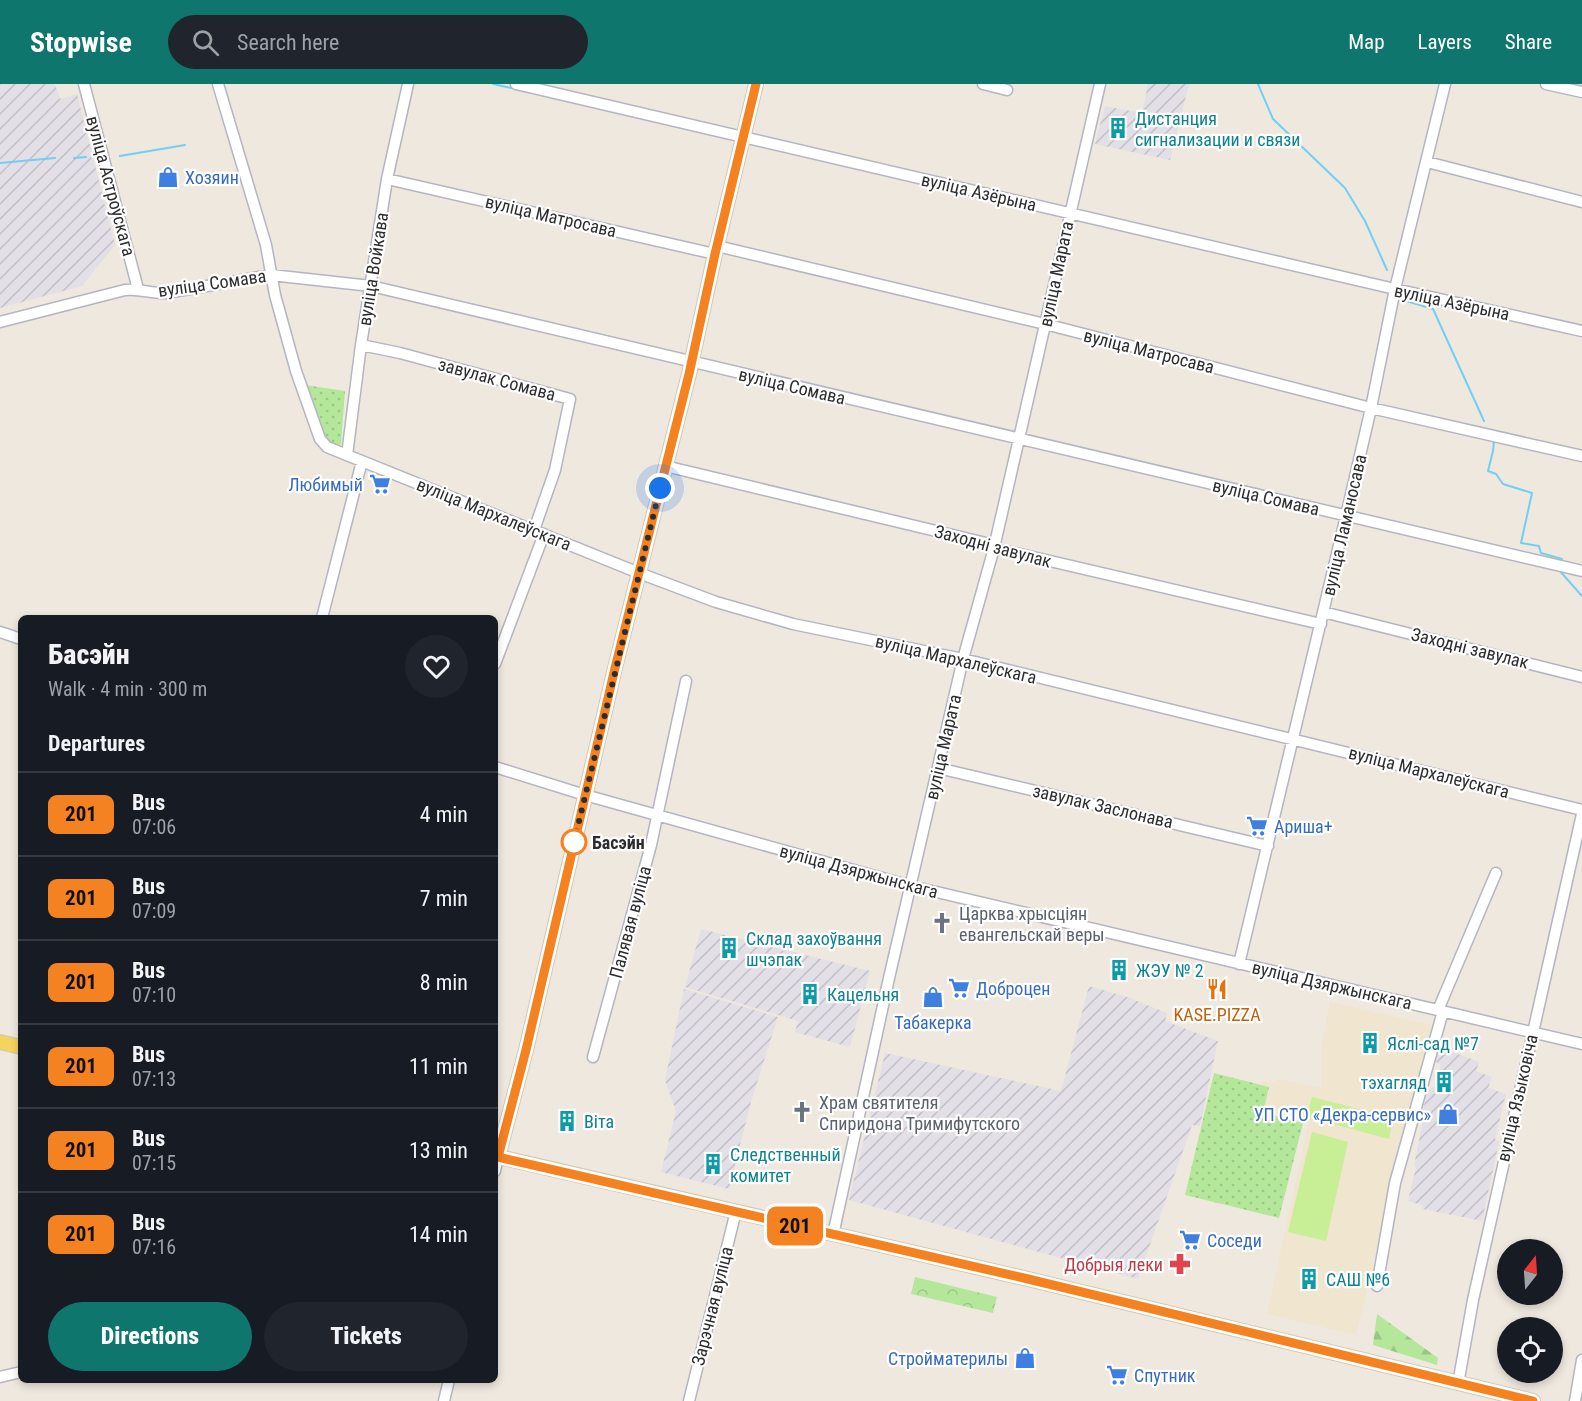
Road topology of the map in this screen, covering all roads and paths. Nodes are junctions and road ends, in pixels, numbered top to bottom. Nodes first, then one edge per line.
1 (84, 84) edge
2 (218, 84) edge
3 (408, 84) edge
4 (516, 84) edge
5 (756, 84) edge
6 (983, 84) edge
7 (1100, 84) edge
8 (1445, 84) edge
9 (1546, 84) edge
10 (1007, 90) dead end
11 (1582, 92) edge
12 (744, 137) junction
13 (1427, 162) junction
14 (387, 179) junction
15 (1582, 202) edge
16 (1069, 213) junction
17 (716, 250) junction
18 (271, 274) junction
19 (371, 286) junction
20 (138, 289) junction
21 (1395, 289) junction
22 (0, 322) edge
23 (1045, 324) junction
24 (1582, 331) edge
25 (361, 345) junction
26 (691, 362) junction
27 (1371, 408) junction
28 (1019, 439) junction
29 (347, 455) junction
30 (1582, 456) edge
31 (362, 461) junction
32 (665, 466) junction
33 (1346, 516) junction
34 (539, 532) junction
35 (994, 548) junction
36 (1582, 571) edge
37 (639, 573) junction
38 (1323, 612) junction
39 (323, 615) edge
40 (1321, 624) junction
41 (0, 632) edge
42 (18, 638) edge
43 (498, 655) edge
44 (963, 659) junction
45 (1582, 677) edge
46 (686, 681) dead end
47 (1293, 740) junction
48 (498, 768) edge
49 (938, 768) junction
50 (585, 795) junction
51 (1582, 812) edge
52 (658, 816) junction
53 (1268, 846) junction
54 (1496, 873) dead end
55 (911, 886) junction
56 (1239, 964) junction
57 (1440, 1010) junction
58 (1532, 1032) junction
59 (0, 1042) edge
60 (1582, 1044) edge
61 (18, 1046) edge
62 (593, 1057) dead end
63 (498, 1154) edge
64 (498, 1161) edge
65 (736, 1211) junction
66 (833, 1235) junction
67 (1377, 1286) dead end
68 (1582, 1360) edge
69 (18, 1373) edge
70 (0, 1377) edge
71 (447, 1383) edge
72 (1458, 1384) junction
73 (444, 1401) edge
74 (689, 1401) edge
75 (1533, 1401) edge
76 (1575, 1401) edge

1 - 20 street, вуліца Астроўскага
2 - 18 street, вуліца Мархалеўскага
3 - 14 street, вуліца Войкава
4 - 12 street, вуліца Азёрына
5 - 12 main road
6 - 10 street
7 - 16 street, вуліца Марата
8 - 13 street, вуліца Ламаносава
9 - 11 street
12 - 16 street, вуліца Азёрына
12 - 17 main road
13 - 15 street
13 - 21 street, вуліца Ламаносава
14 - 17 street, вуліца Матросава
14 - 19 street, вуліца Войкава
16 - 21 street, вуліца Азёрына
16 - 23 street, вуліца Марата
17 - 23 street, вуліца Матросава
17 - 26 main road
18 - 19 street, вуліца Сомава
18 - 20 street, вуліца Сомава
18 - 29 street, вуліца Мархалеўскага
19 - 25 street, вуліца Войкава
19 - 26 street, вуліца Сомава
20 - 22 street, вуліца Сомава
21 - 24 street, вуліца Азёрына
21 - 27 street, вуліца Ламаносава
23 - 27 street, вуліца Матросава
23 - 28 street, вуліца Марата
25 - 29 street, вуліца Войкава
25 - 34 street, завулак Сомава
26 - 28 street, вуліца Сомава
26 - 32 main road
27 - 30 street, вуліца Матросава
27 - 33 street, вуліца Ламаносава
28 - 33 street, вуліца Сомава
28 - 35 street, вуліца Марата
29 - 31 street, вуліца Мархалеўскага
31 - 34 street, вуліца Мархалеўскага
31 - 39 street
32 - 35 street, Заходні завулак
32 - 37 main road
33 - 36 street, вуліца Сомава
33 - 38 street, вуліца Ламаносава
34 - 37 street, вуліца Мархалеўскага
34 - 43 street
35 - 40 street, Заходні завулак
35 - 44 street, вуліца Марата
37 - 44 street, вуліца Мархалеўскага
37 - 50 main road
38 - 40 street, вуліца Ламаносава
38 - 45 street, Заходні завулак
40 - 47 street, вуліца Ламаносава
41 - 42 street
44 - 47 street, вуліца Мархалеўскага
44 - 49 street, вуліца Марата
46 - 52 street, Палявая вуліца
47 - 51 street, вуліца Мархалеўскага
47 - 53 street, вуліца Ламаносава
48 - 50 street, вуліца Дзяржынскага
49 - 53 street, завулак Заслонава
49 - 55 street, вуліца Марата
50 - 52 street, вуліца Дзяржынскага
50 - 63 main road
51 - 58 street, вуліца Языковіча
52 - 55 street, вуліца Дзяржынскага
52 - 62 street, Палявая вуліца
53 - 56 street, вуліца Ламаносава
54 - 57 street
55 - 56 street, вуліца Дзяржынскага
55 - 66 street, вуліца Марата
56 - 57 street, вуліца Дзяржынскага
57 - 58 street, вуліца Дзяржынскага
57 - 67 street
58 - 60 street, вуліца Дзяржынскага
58 - 72 street, вуліца Языковіча
59 - 61 main road
64 - 65 main road
65 - 66 main road
65 - 74 street, Зарэчная вуліца
66 - 72 main road
68 - 76 street
69 - 70 street
71 - 73 street
72 - 75 main road

